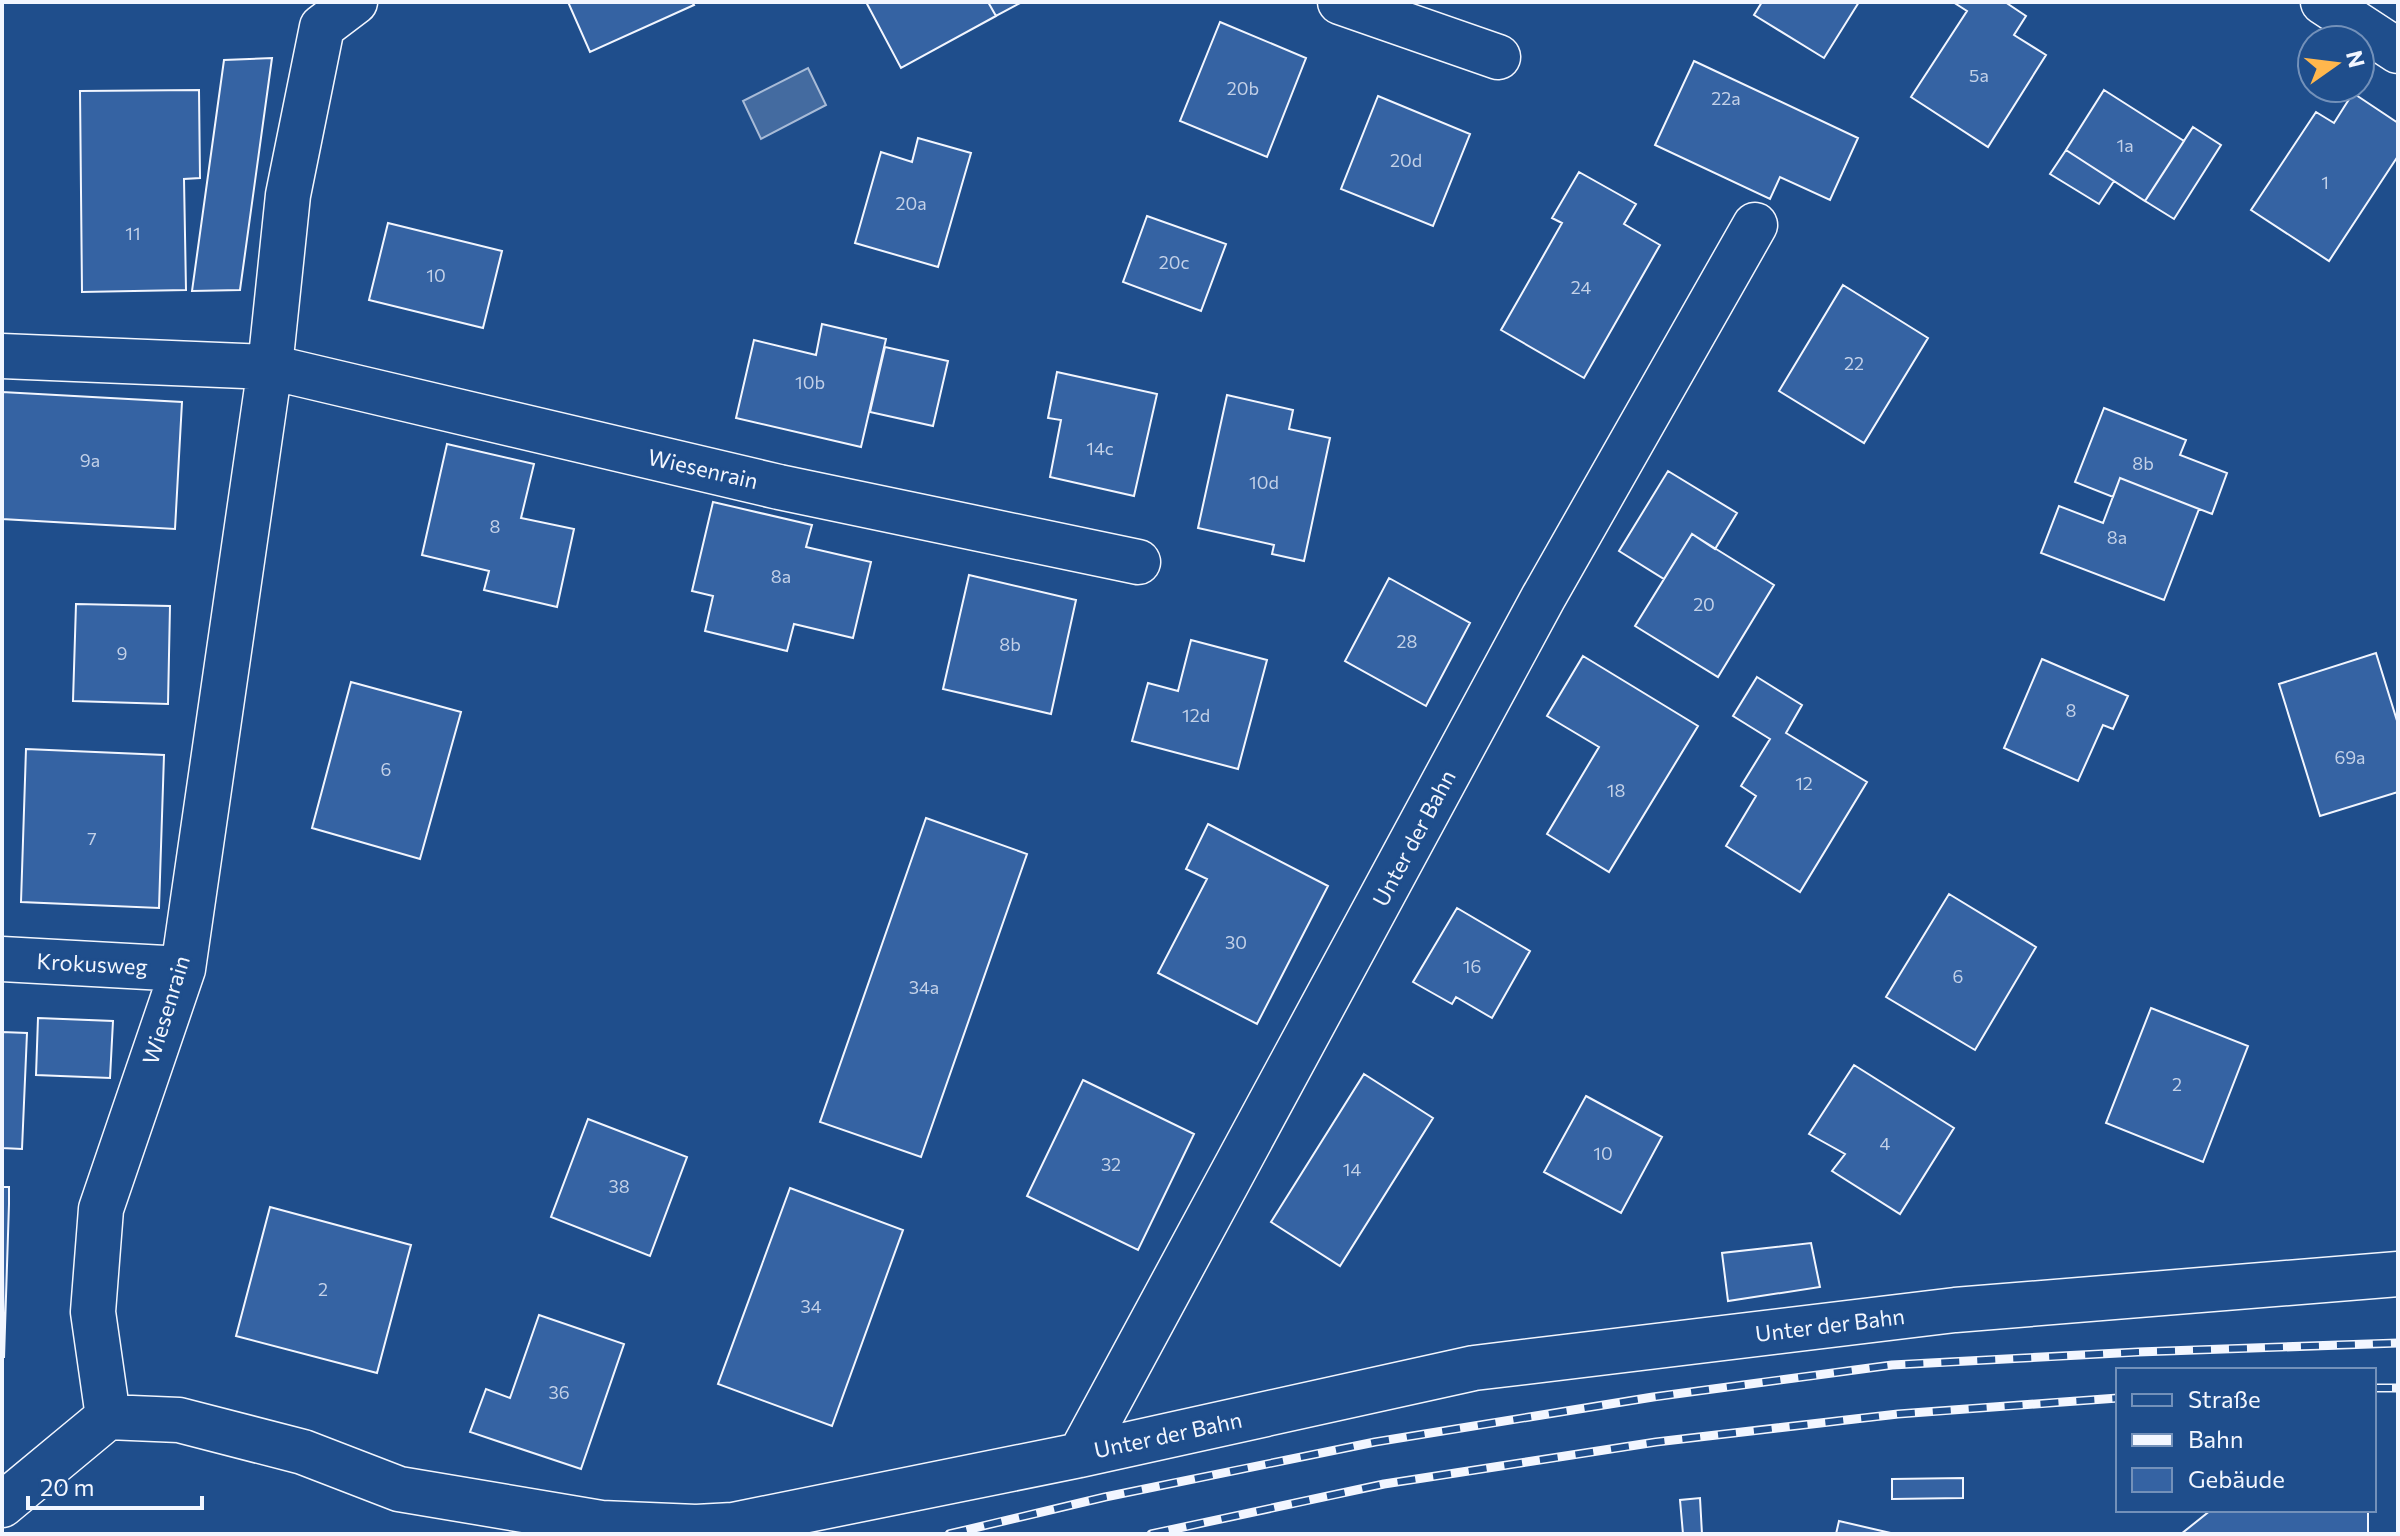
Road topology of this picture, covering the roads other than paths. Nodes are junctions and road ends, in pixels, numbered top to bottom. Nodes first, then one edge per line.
1 (1340, 2) edge
2 (2323, 2) edge
3 (334, 10) edge
4 (2398, 51) edge
5 (1498, 57) dead end
6 (1755, 225) dead end
7 (2, 356) edge
8 (270, 367) junction
9 (1138, 562) dead end
10 (2, 959) edge
11 (183, 969) junction
12 (2398, 1274) edge
13 (108, 1417) junction
14 (1080, 1455) junction
15 (2, 1505) edge

1 - 5 street
2 - 4 street
3 - 8 street, Wiesenrain
6 - 14 street, Unter der Bahn
7 - 8 street, Wiesenrain
8 - 9 street, Wiesenrain
8 - 11 street, Wiesenrain
10 - 11 street, Krokusweg
11 - 13 street, Wiesenrain
12 - 14 street, Unter der Bahn
13 - 14 street, Unter der Bahn
13 - 15 street

